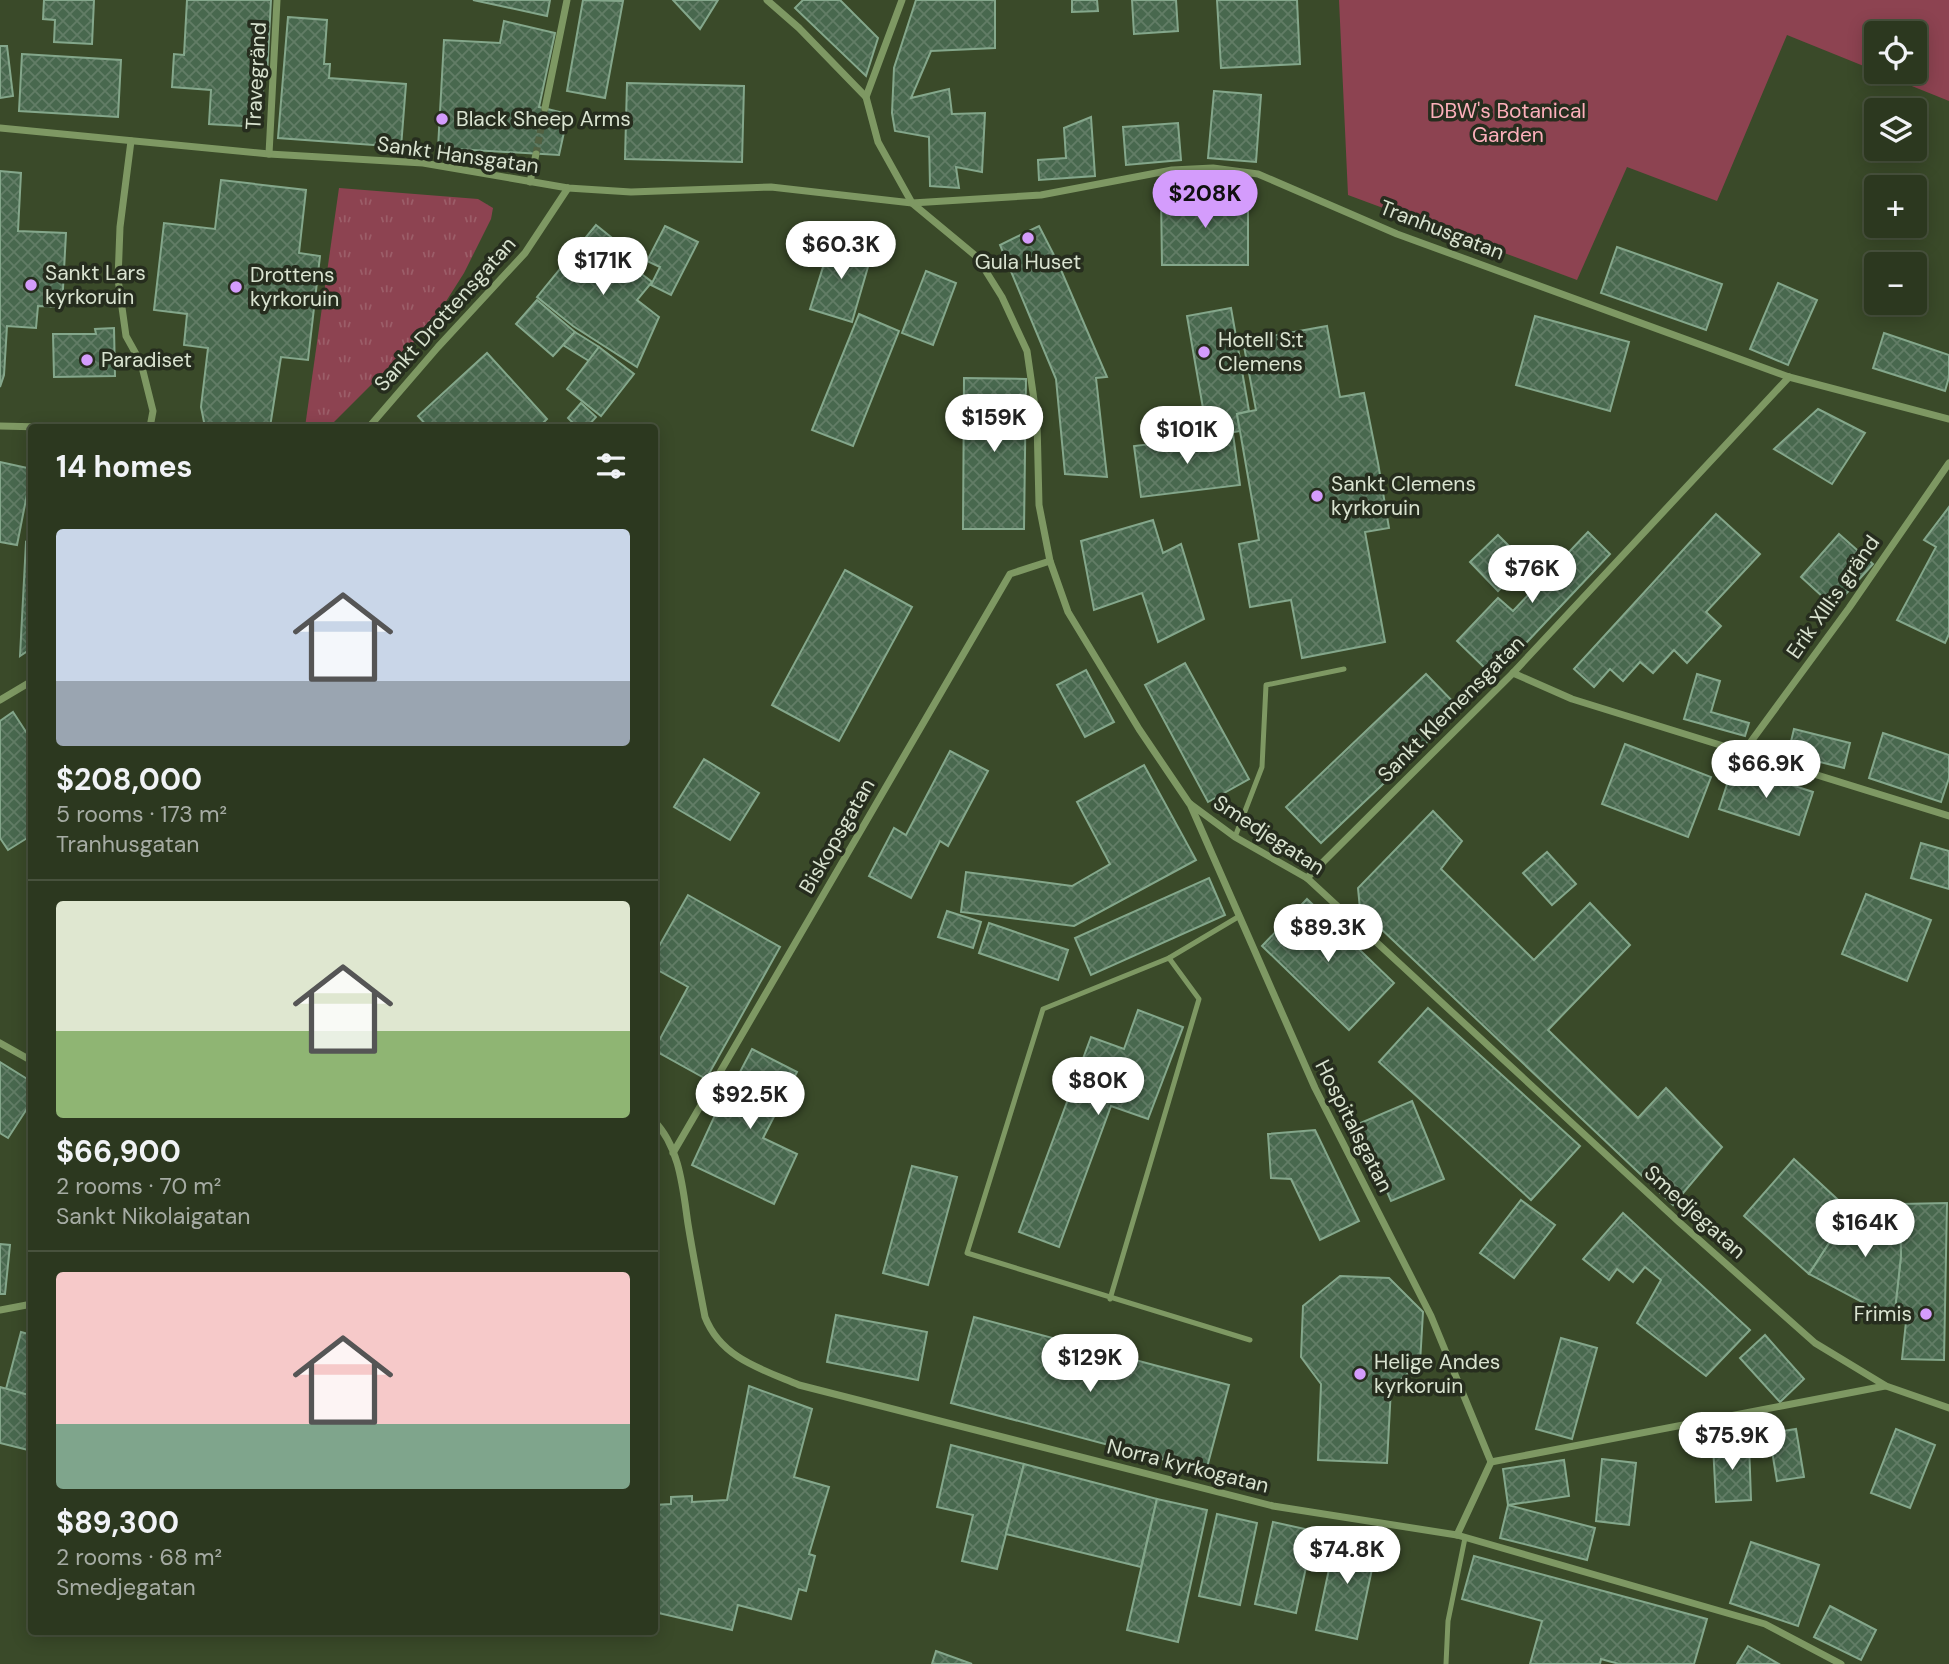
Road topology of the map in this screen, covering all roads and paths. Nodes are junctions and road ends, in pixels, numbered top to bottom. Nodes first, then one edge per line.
1 (277, 0) edge
2 (567, 0) edge
3 (767, 0) edge
4 (902, 0) edge
5 (866, 97) junction
6 (545, 108) tunnel mouth
7 (0, 128) edge
8 (131, 141) junction
9 (269, 154) junction
10 (536, 154) tunnel mouth
11 (530, 182) junction
12 (568, 188) junction
13 (912, 203) junction
14 (1789, 377) junction
15 (1949, 419) edge
16 (151, 424) edge
17 (372, 424) edge
18 (0, 426) edge
19 (28, 427) edge
20 (1949, 463) edge
21 (1050, 561) junction
22 (1344, 669) dead end
23 (1513, 674) junction
24 (28, 683) edge
25 (0, 700) edge
26 (1744, 751) junction
27 (1189, 803) junction
28 (1949, 816) edge
29 (1235, 837) junction
30 (1307, 878) junction
31 (1238, 917) junction
32 (1169, 958) junction
33 (0, 1043) edge
34 (28, 1058) edge
35 (658, 1125) edge
36 (673, 1153) junction
37 (1111, 1299) junction
38 (28, 1305) edge
39 (0, 1310) edge
40 (1250, 1340) dead end
41 (1886, 1386) junction
42 (1949, 1408) edge
43 (1491, 1462) junction
44 (1461, 1536) junction
45 (1446, 1664) edge
46 (1841, 1664) edge

1 - 9 street, Travegränd
2 - 6 street
3 - 5 street
4 - 5 street
5 - 13 street
7 - 8 street, Sankt Hansgatan
8 - 9 street, Sankt Hansgatan
8 - 16 street
9 - 11 street, Sankt Hansgatan
10 - 11 street
11 - 12 street, Sankt Hansgatan
12 - 13 street, Sankt Hansgatan
12 - 17 street, Sankt Drottensgatan
13 - 14 street, Tranhusgatan
13 - 21 street, Smedjegatan
14 - 15 street, Tranhusgatan
14 - 23 street, Sankt Klemensgatan
18 - 19 street
20 - 26 street, Erik XIII:s gränd
21 - 27 street, Smedjegatan
21 - 36 street, Biskopsgatan
22 - 29 lane
23 - 26 street
23 - 30 street, Sankt Klemensgatan
24 - 25 street
26 - 28 street
27 - 29 street, Smedjegatan
27 - 31 street, Hospitalsgatan
29 - 30 street, Smedjegatan
30 - 41 street, Smedjegatan
31 - 32 lane
31 - 43 street, Hospitalsgatan
32 - 37 lane
32 - 37 lane
33 - 34 street
35 - 36 street, Norra kyrkogatan
36 - 44 street, Norra kyrkogatan
37 - 40 lane
38 - 39 street
41 - 42 street, Smedjegatan
41 - 43 street
43 - 44 street
44 - 45 lane
44 - 46 street, Norra kyrkogatan

